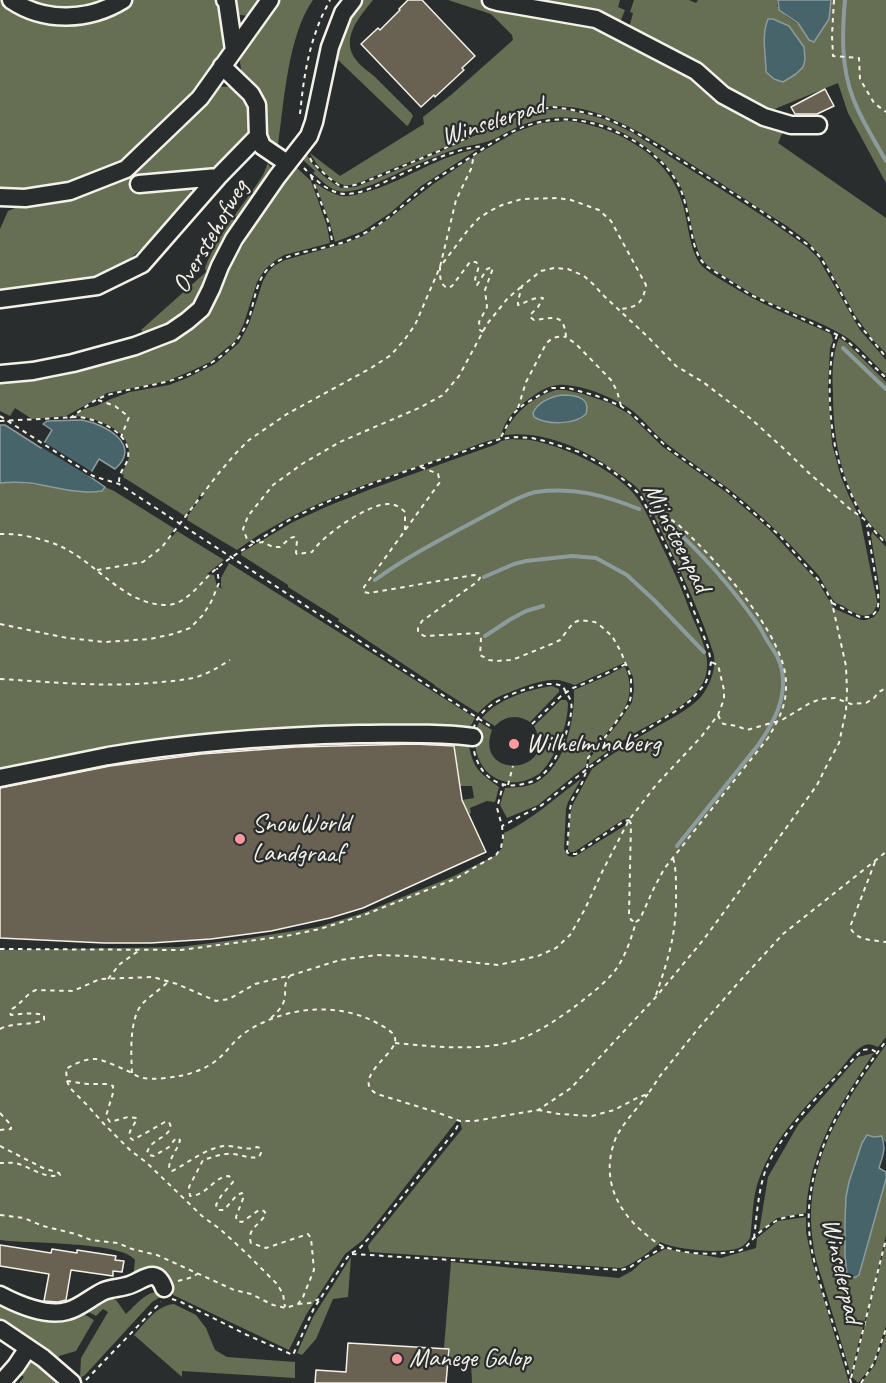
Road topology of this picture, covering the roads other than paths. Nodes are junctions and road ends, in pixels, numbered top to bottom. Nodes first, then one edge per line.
1 (11, 0) edge
2 (123, 0) edge
3 (225, 0) edge
4 (270, 0) edge
5 (353, 0) edge
6 (491, 0) edge
7 (234, 50) junction
8 (222, 66) junction
9 (818, 125) dead end
10 (258, 136) junction
11 (293, 163) junction
12 (218, 177) junction
13 (139, 184) dead end
14 (0, 199) edge
15 (0, 299) edge
16 (0, 374) edge
17 (472, 737) road end
18 (0, 778) edge
19 (164, 1288) road end
20 (0, 1295) edge
21 (0, 1329) edge
22 (28, 1348) junction
23 (1, 1383) edge
24 (72, 1383) edge

1 - 2 street
3 - 7 street
4 - 7 street
5 - 11 street, Overstehofweg
6 - 9 street
7 - 8 street
8 - 10 street
8 - 14 street
10 - 11 street
10 - 12 street
11 - 16 street, Overstehofweg
12 - 13 street
12 - 15 street
17 - 18 street
19 - 20 street
21 - 22 street
22 - 23 street
22 - 24 street

